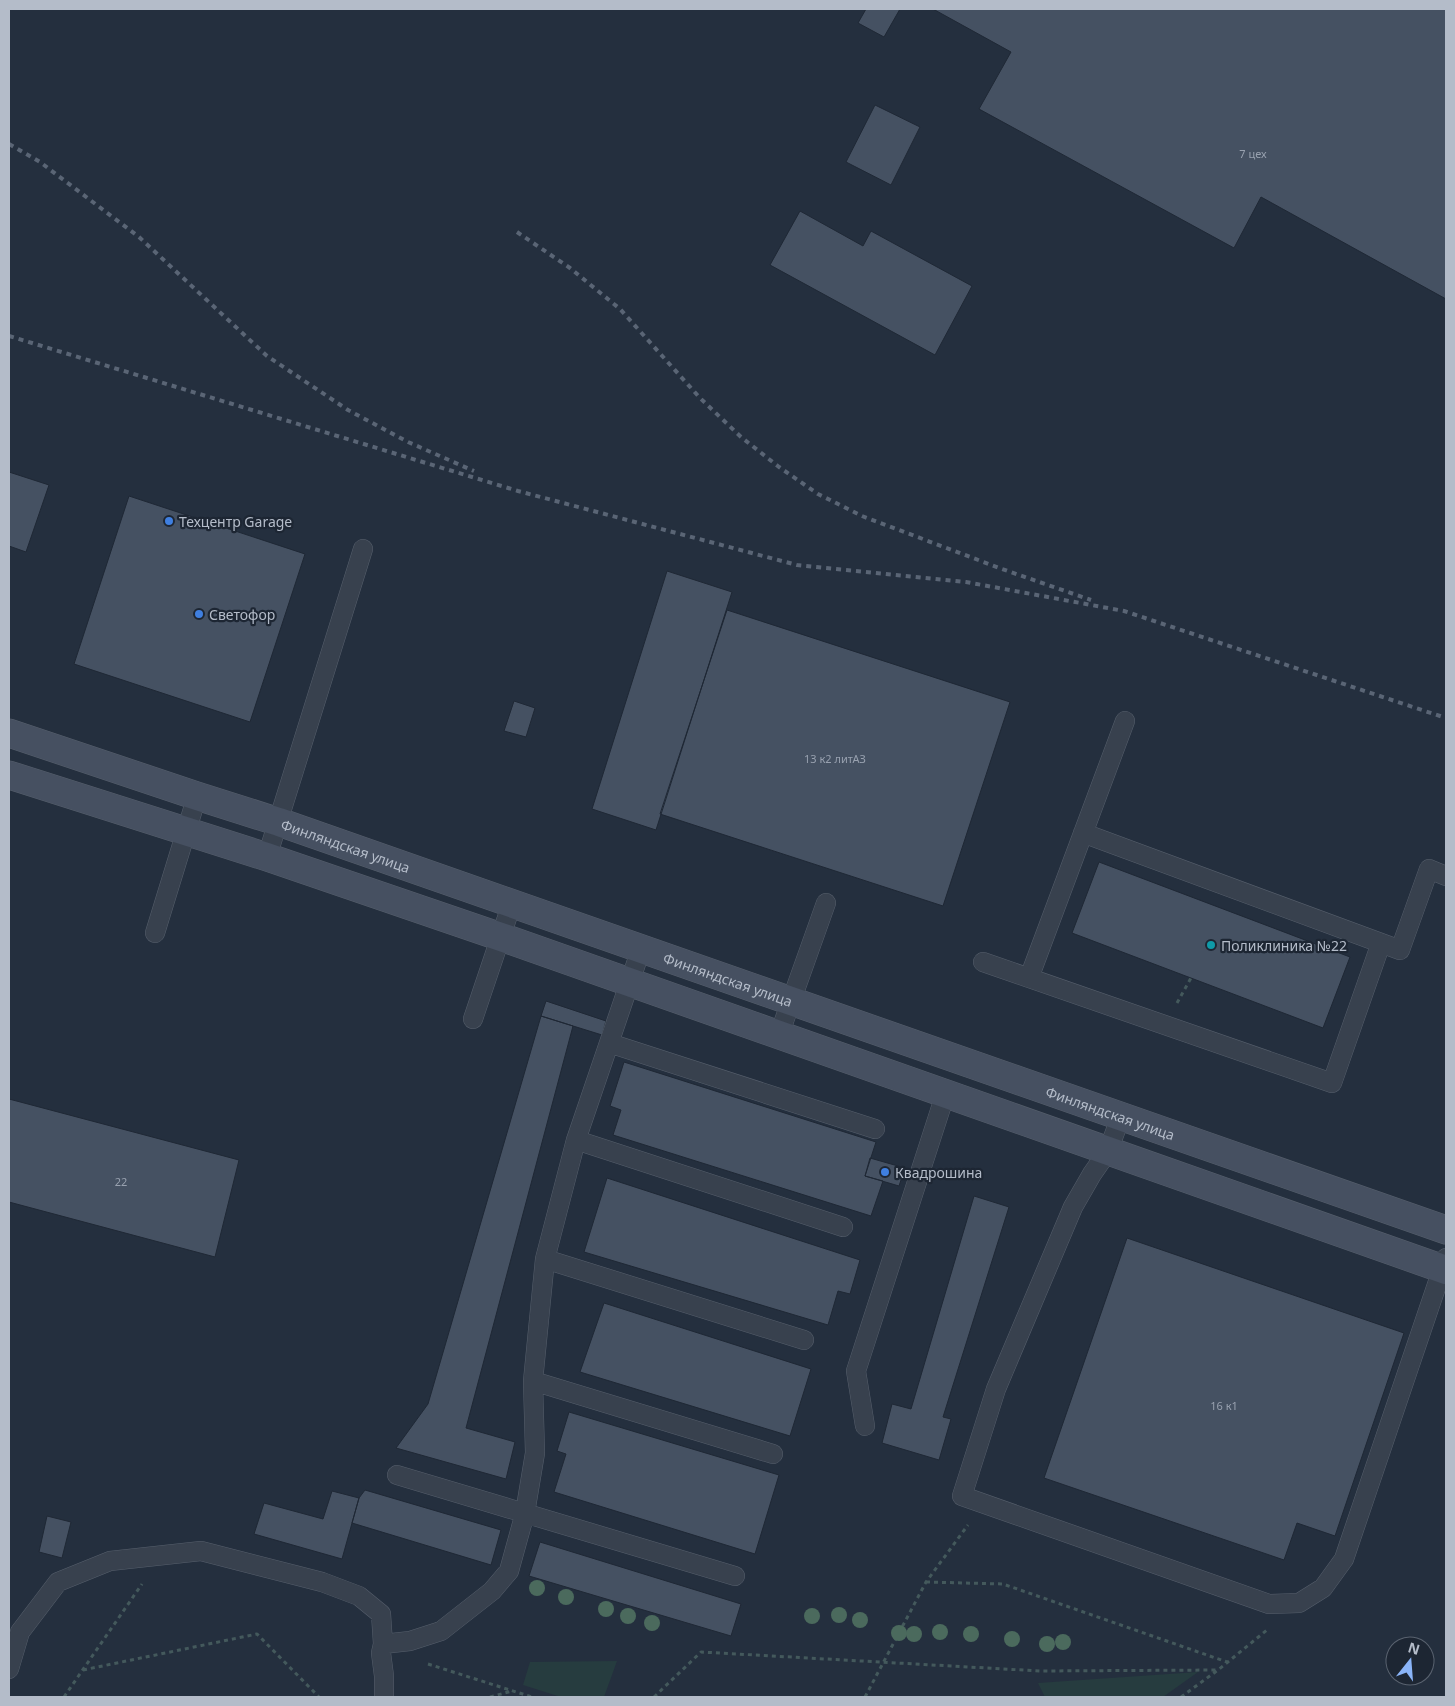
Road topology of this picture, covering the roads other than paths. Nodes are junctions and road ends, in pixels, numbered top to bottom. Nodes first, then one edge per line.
1 (363, 549) dead end
2 (1125, 721) dead end
3 (9, 733) edge
4 (9, 775) edge
5 (197, 796) junction
6 (279, 822) junction
7 (186, 831) junction
8 (1083, 833) junction
9 (267, 857) junction
10 (1446, 876) edge
11 (512, 903) junction
12 (826, 903) dead end
13 (155, 932) dead end
14 (500, 937) junction
15 (1381, 943) junction
16 (641, 949) junction
17 (982, 962) dead end
18 (1029, 978) junction
19 (629, 983) junction
20 (790, 1001) junction
21 (473, 1019) dead end
22 (779, 1035) junction
23 (609, 1043) junction
24 (946, 1092) junction
25 (1121, 1116) junction
26 (875, 1129) dead end
27 (576, 1140) junction
28 (1108, 1151) junction
29 (843, 1227) dead end
30 (1446, 1230) edge
31 (545, 1259) junction
32 (1445, 1265) edge
33 (804, 1340) dead end
34 (533, 1381) junction
35 (865, 1426) dead end
36 (773, 1454) dead end
37 (397, 1475) dead end
38 (525, 1513) junction
39 (735, 1576) dead end
40 (382, 1649) junction
41 (9, 1669) edge
42 (384, 1697) edge

1 - 6 lane
2 - 8 lane
3 - 5 street, Финляндская улица
4 - 7 street
5 - 6 street, Финляндская улица
5 - 7 lane
6 - 9 lane
6 - 11 street, Финляндская улица
7 - 9 street
7 - 13 lane
8 - 15 lane
8 - 18 lane
9 - 14 street
10 - 15 lane
11 - 14 lane
11 - 16 street, Финляндская улица
12 - 20 lane
14 - 19 street
14 - 21 lane
15 - 18 lane
16 - 19 lane
16 - 20 street, Финляндская улица
17 - 18 lane
19 - 22 street
19 - 23 lane
20 - 22 lane
20 - 25 street, Финляндская улица
22 - 24 street
23 - 26 lane
23 - 27 lane
24 - 28 street
24 - 35 lane
25 - 28 lane
25 - 30 street, Финляндская улица
27 - 29 lane
27 - 31 lane
28 - 32 street
28 - 32 lane
31 - 33 lane
31 - 34 lane
34 - 36 lane
34 - 38 lane
37 - 38 lane
38 - 39 lane
38 - 40 lane
40 - 41 lane
40 - 42 lane

